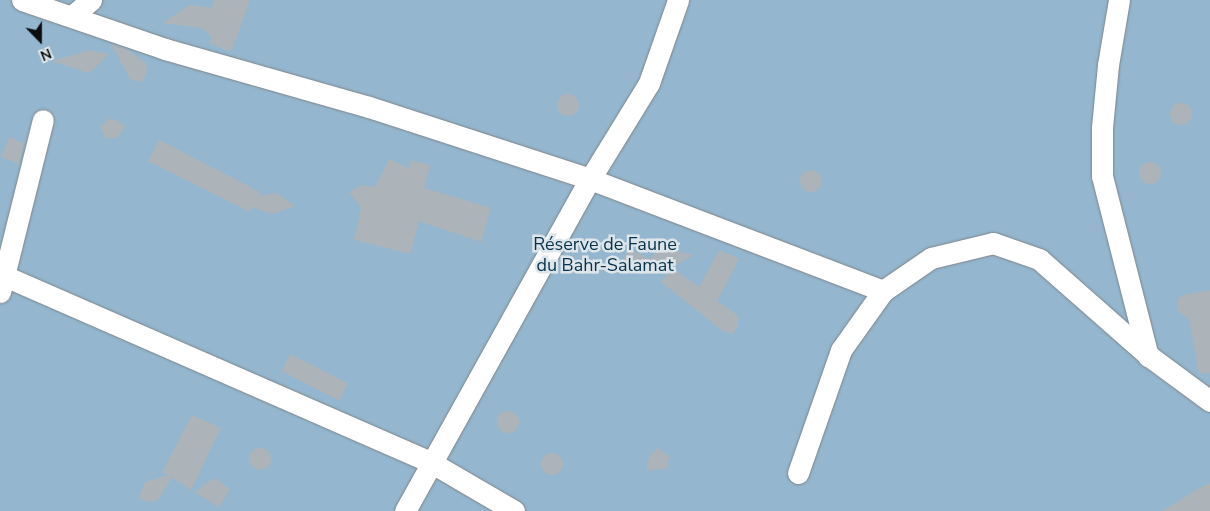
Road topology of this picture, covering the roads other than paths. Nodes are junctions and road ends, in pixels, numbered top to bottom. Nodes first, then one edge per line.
1 (22, 0) edge
2 (91, 0) edge
3 (678, 0) edge
4 (1119, 0) edge
5 (72, 16) junction
6 (43, 120) dead end
7 (590, 179) junction
8 (2, 280) edge
9 (883, 291) junction
10 (1148, 356) junction
11 (1210, 401) edge
12 (432, 464) junction
13 (798, 473) dead end
14 (406, 511) edge
15 (514, 511) edge

1 - 5 street
2 - 5 street
3 - 7 street
4 - 10 street
5 - 7 street
6 - 8 street
7 - 9 street
7 - 12 street
8 - 12 street
9 - 10 street
9 - 13 street
10 - 11 street
12 - 14 street
12 - 15 street

